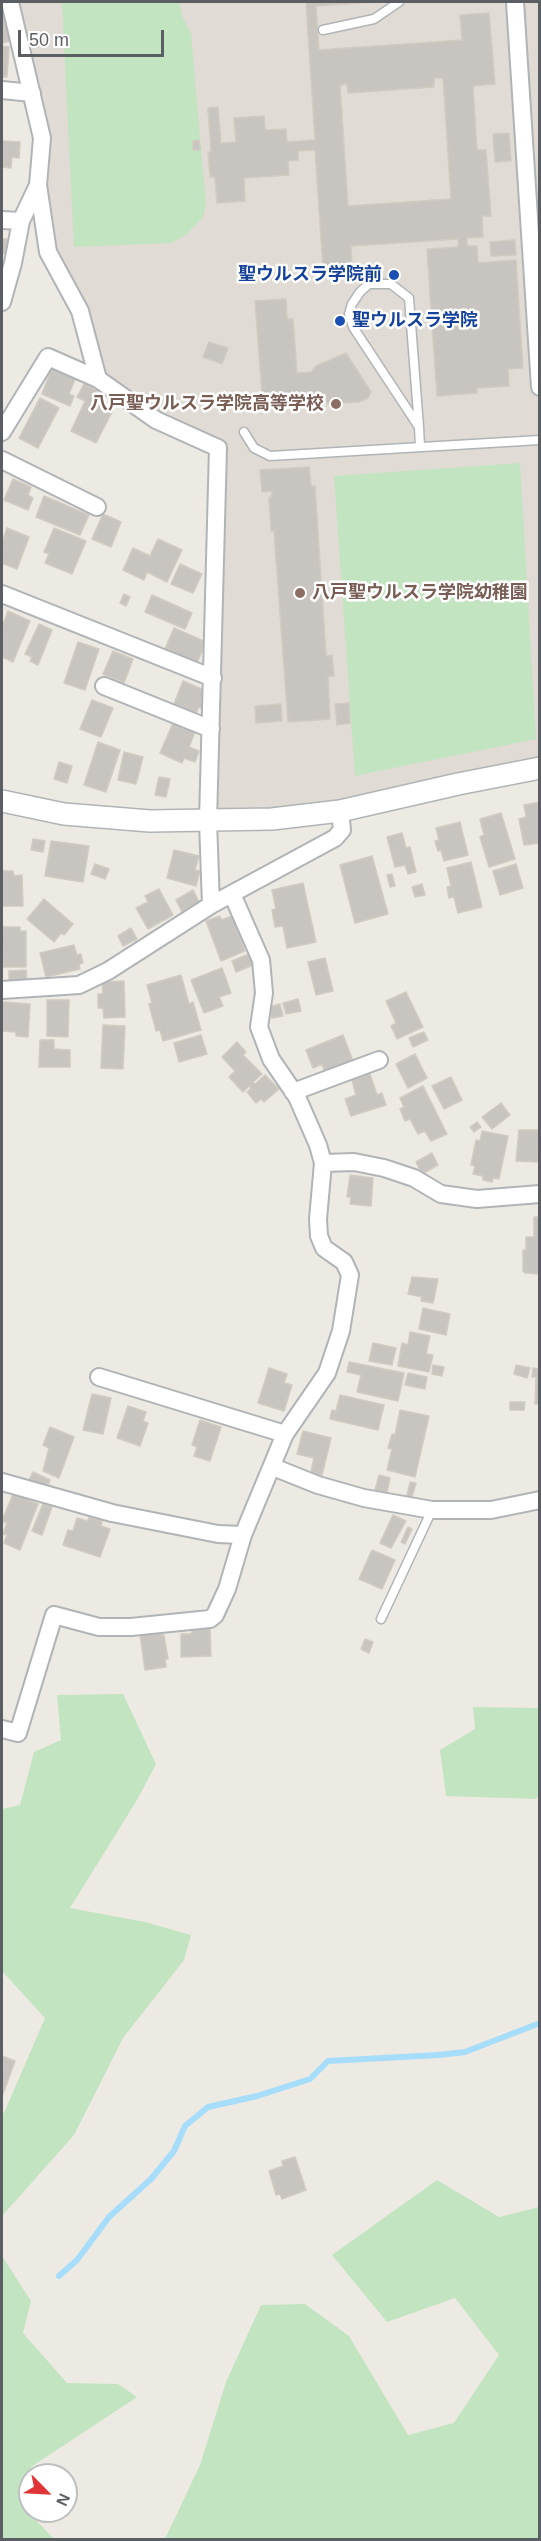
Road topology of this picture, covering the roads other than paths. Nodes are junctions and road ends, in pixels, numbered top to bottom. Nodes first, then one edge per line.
1 (10, 2) edge
2 (399, 2) edge
3 (515, 2) edge
4 (323, 30) dead end
5 (2, 90) edge
6 (32, 93) junction
7 (38, 185) junction
8 (2, 220) edge
9 (21, 221) junction
10 (2, 302) edge
11 (98, 379) junction
12 (540, 387) edge
13 (419, 427) junction
14 (2, 432) edge
15 (244, 432) dead end
16 (540, 440) edge
17 (420, 447) junction
18 (2, 460) edge
19 (97, 507) dead end
20 (2, 594) edge
21 (213, 678) junction
22 (104, 686) dead end
23 (212, 729) junction
24 (540, 768) edge
25 (2, 801) edge
26 (340, 812) junction
27 (208, 821) junction
28 (232, 894) junction
29 (211, 905) junction
30 (2, 990) edge
31 (379, 1060) dead end
32 (293, 1092) junction
33 (323, 1163) junction
34 (540, 1194) edge
35 (99, 1377) dead end
36 (285, 1434) junction
37 (273, 1467) junction
38 (2, 1482) edge
39 (540, 1500) edge
40 (432, 1510) junction
41 (243, 1535) junction
42 (381, 1619) dead end
43 (2, 1730) edge

1 - 6 street
2 - 4 lane
3 - 12 street
5 - 6 street
6 - 7 street
7 - 9 street
7 - 11 street
8 - 9 street
9 - 10 street
11 - 14 street
11 - 21 street
13 - 13 lane
13 - 17 lane
15 - 17 lane
16 - 17 lane
18 - 19 street
20 - 21 street
21 - 23 street
22 - 23 street
23 - 27 street
24 - 26 street
25 - 27 street
26 - 27 street
26 - 28 street
27 - 29 street
28 - 29 street
28 - 32 street
29 - 30 street
31 - 32 street
32 - 33 street
33 - 34 street
33 - 36 street
35 - 36 street
36 - 37 street
37 - 40 street
37 - 41 street
38 - 41 street
39 - 40 street
40 - 42 lane
41 - 43 street

